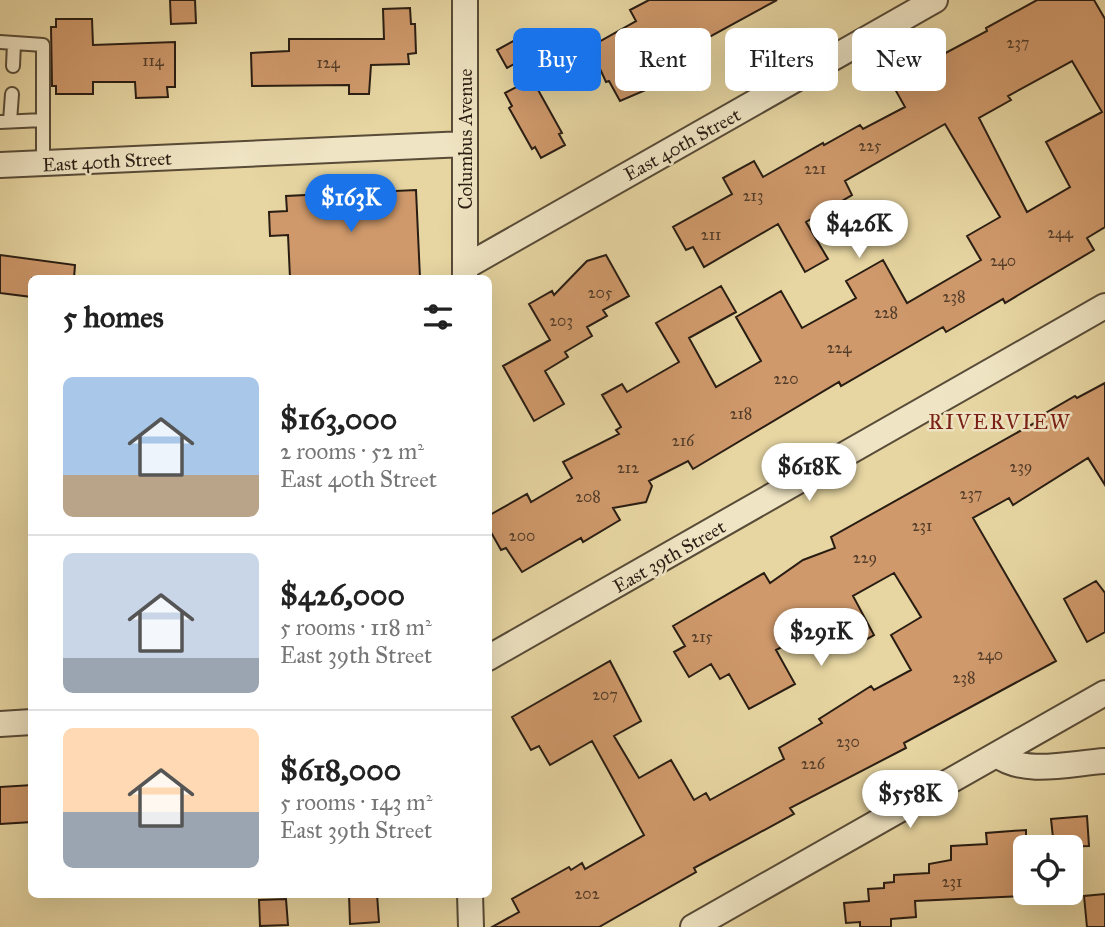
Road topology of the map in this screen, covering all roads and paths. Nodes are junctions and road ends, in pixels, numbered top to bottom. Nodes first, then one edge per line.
1 (465, 0) edge
2 (935, 0) edge
3 (0, 42) edge
4 (14, 43) junction
5 (13, 66) dead end
6 (12, 94) dead end
7 (43, 120) junction
8 (5, 121) edge
9 (465, 144) junction
10 (43, 164) junction
11 (0, 165) edge
12 (465, 272) edge
13 (1105, 306) edge
14 (492, 656) edge
15 (1105, 693) edge
16 (28, 722) edge
17 (0, 724) edge
18 (997, 755) junction
19 (1105, 761) edge
20 (470, 898) edge
21 (471, 927) edge
22 (693, 927) edge

1 - 9 street, Columbus Avenue
2 - 12 street, East 40th Street
3 - 4 lane
4 - 5 lane
4 - 7 lane
6 - 8 lane
7 - 8 lane
7 - 10 lane
9 - 10 street, East 40th Street
9 - 12 street, Columbus Avenue
10 - 11 street, East 40th Street
13 - 14 street, East 39th Street
15 - 18 street
16 - 17 street
18 - 19 street
18 - 22 street
20 - 21 street

